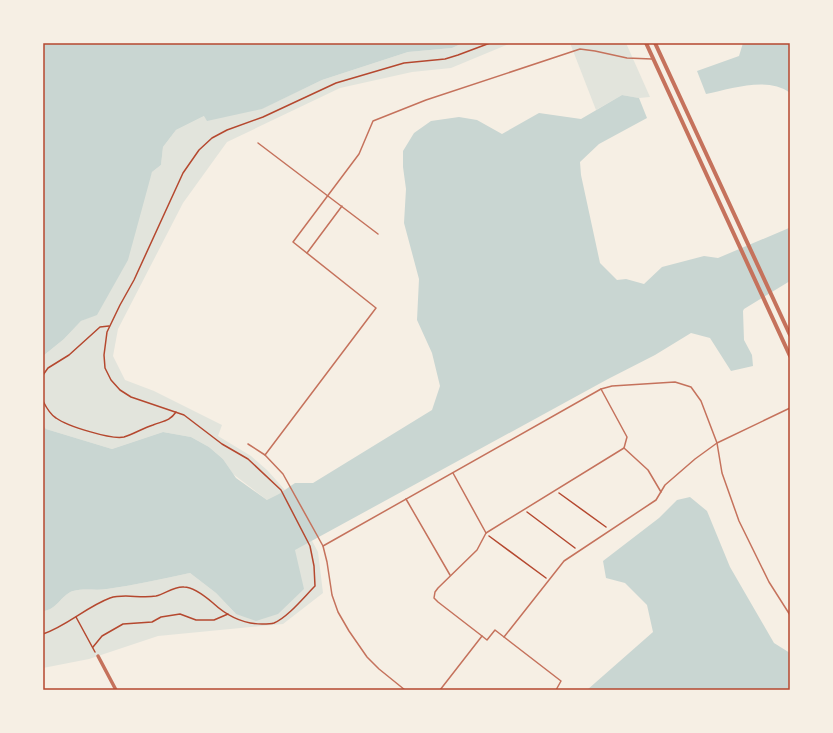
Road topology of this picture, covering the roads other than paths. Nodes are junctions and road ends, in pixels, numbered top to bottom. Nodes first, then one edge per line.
1 (646, 43) edge
2 (656, 43) edge
3 (654, 59) junction
4 (258, 143) dead end
5 (328, 196) junction
6 (342, 206) junction
7 (378, 234) dead end
8 (307, 253) junction
9 (790, 335) edge
10 (790, 356) edge
11 (601, 389) junction
12 (790, 408) edge
13 (717, 443) junction
14 (248, 444) dead end
15 (624, 448) junction
16 (265, 455) junction
17 (453, 472) junction
18 (661, 492) junction
19 (406, 499) junction
20 (486, 533) junction
21 (323, 546) junction
22 (450, 575) junction
23 (790, 615) edge
24 (482, 636) junction
25 (504, 637) junction
26 (98, 656) road end
27 (116, 690) edge
28 (405, 690) edge
29 (440, 690) edge
30 (556, 690) edge

1 - 3 street
2 - 9 street
3 - 5 lane
3 - 10 street
4 - 5 lane
5 - 6 lane
5 - 8 lane
6 - 7 lane
6 - 8 lane
8 - 16 lane
11 - 13 lane
11 - 15 lane
11 - 17 lane
12 - 13 lane
13 - 18 lane
13 - 23 lane
14 - 16 lane
15 - 18 lane
15 - 20 lane
16 - 21 lane
17 - 19 lane
17 - 20 lane
18 - 25 lane
19 - 21 lane
19 - 22 lane
20 - 22 lane
21 - 28 lane
22 - 24 lane
24 - 25 lane
24 - 29 lane
25 - 30 lane
26 - 27 street

